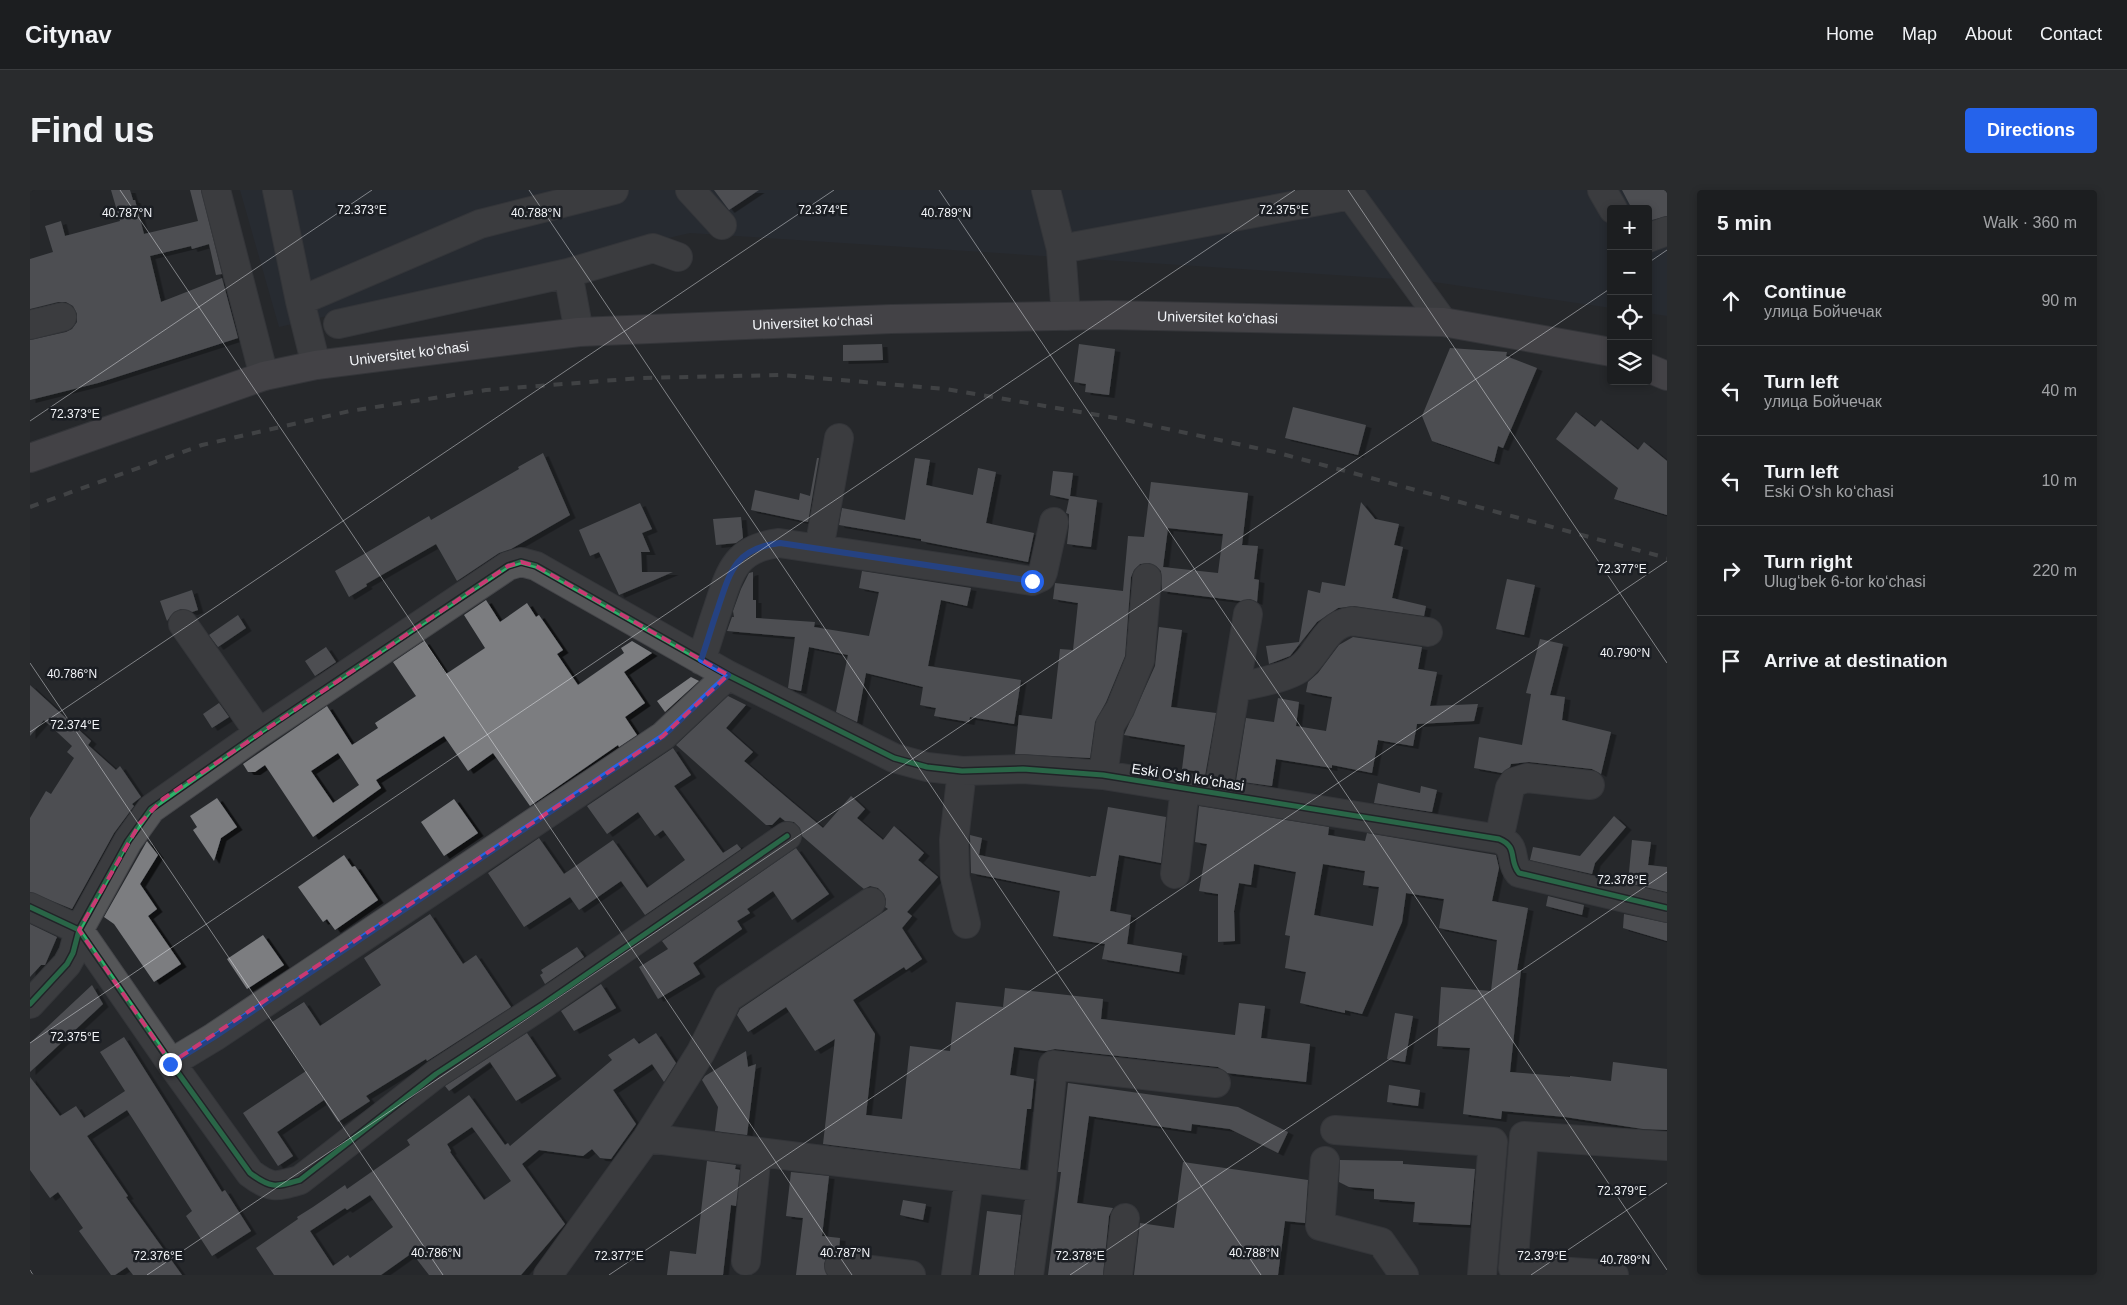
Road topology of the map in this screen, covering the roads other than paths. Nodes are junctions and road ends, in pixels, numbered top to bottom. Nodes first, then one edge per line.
1 (216, 190) edge
2 (277, 190) edge
3 (573, 190) edge
4 (614, 190) edge
5 (690, 190) edge
6 (1046, 190) edge
7 (1602, 190) edge
8 (1349, 193) edge
9 (1611, 205) edge
10 (548, 207) junction
11 (722, 226) dead end
12 (1667, 231) edge
13 (1652, 237) edge
14 (1061, 249) junction
15 (678, 257) dead end
16 (568, 272) junction
17 (300, 301) junction
18 (1066, 316) junction
19 (62, 317) dead end
20 (1443, 322) junction
21 (338, 324) dead end
22 (30, 325) edge
23 (578, 332) junction
24 (1607, 351) edge
25 (316, 365) junction
26 (1652, 370) edge
27 (264, 376) junction
28 (1667, 376) edge
29 (839, 438) dead end
30 (30, 458) edge
31 (1054, 522) dead end
32 (819, 549) junction
33 (1147, 578) dead end
34 (1248, 614) dead end
35 (183, 624) dead end
36 (1428, 632) dead end
37 (701, 660) junction
38 (728, 675) junction
39 (1236, 688) junction
40 (259, 733) junction
41 (962, 770) junction
42 (1103, 775) junction
43 (1590, 786) dead end
44 (1185, 788) junction
45 (1218, 793) junction
46 (787, 836) dead end
47 (1499, 839) junction
48 (1174, 874) dead end
49 (871, 902) dead end
50 (30, 907) edge
51 (1667, 908) edge
52 (966, 924) dead end
53 (79, 930) junction
54 (30, 1004) edge
55 (170, 1064) junction
56 (1216, 1083) dead end
57 (1335, 1130) dead end
58 (647, 1138) junction
59 (1667, 1146) edge
60 (757, 1152) junction
61 (1325, 1161) dead end
62 (969, 1178) junction
63 (1041, 1187) junction
64 (1125, 1218) dead end
65 (746, 1261) dead end
66 (839, 1266) dead end
67 (548, 1275) edge
68 (911, 1275) edge
69 (956, 1275) edge
70 (1029, 1275) edge
71 (1118, 1275) edge
72 (1404, 1275) edge
73 (1482, 1275) edge
74 (1614, 1275) edge

1 - 27 street
2 - 17 street
3 - 10 street
4 - 10 street
5 - 11 street
6 - 14 street
7 - 9 street
8 - 14 street
8 - 20 street
10 - 17 street
12 - 13 street
14 - 18 street
15 - 16 street
16 - 21 street
16 - 23 street
17 - 25 street
18 - 20 main road, Universitet kо‘chasi
18 - 23 main road, Universitet kо‘chasi
19 - 22 street
20 - 24 main road, Universitet kо‘chasi
23 - 25 main road, Universitet kо‘chasi
25 - 27 main road, Universitet kо‘chasi
26 - 28 main road
27 - 30 main road, Universitet kо‘chasi
29 - 32 street
31 - 32 street
32 - 37 street
33 - 42 street
34 - 39 street
35 - 40 street
36 - 39 street
37 - 38 street, Eski Oʻsh koʻchasi
37 - 40 street, Eski Oʻsh koʻchasi
38 - 41 street, Eski Oʻsh koʻchasi
38 - 55 street
39 - 45 street
40 - 53 street, Eski Oʻsh koʻchasi
41 - 42 street, Eski Oʻsh koʻchasi
41 - 52 street
42 - 44 street, Eski Oʻsh koʻchasi
43 - 47 street
44 - 45 street, Eski Oʻsh koʻchasi
44 - 48 street
45 - 47 street, Eski Oʻsh koʻchasi
46 - 55 street
47 - 51 street
49 - 58 street
50 - 53 street
53 - 54 street, Eski Oʻsh koʻchasi
53 - 55 street
56 - 63 street
57 - 73 street
58 - 60 street
58 - 67 street
59 - 74 street
60 - 62 street
60 - 65 street
61 - 72 street
62 - 63 street
62 - 69 street
63 - 70 street
64 - 71 street
66 - 68 street

